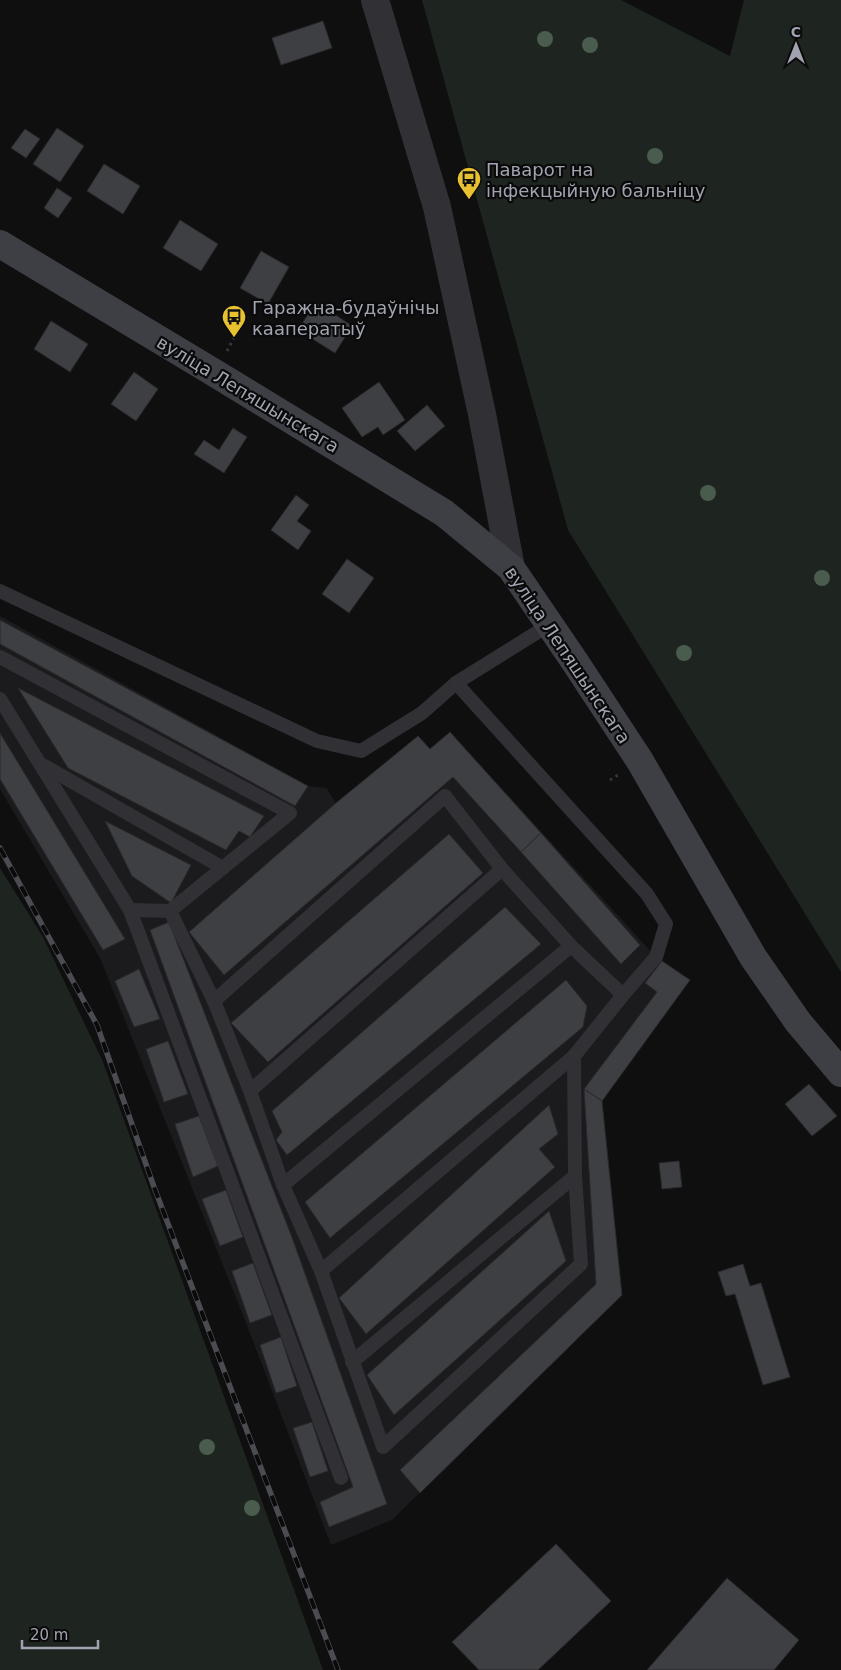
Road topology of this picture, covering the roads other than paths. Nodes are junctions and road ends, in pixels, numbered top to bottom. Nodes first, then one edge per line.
1 (375, 0) edge
2 (0, 244) edge
3 (511, 568) junction
4 (0, 591) edge
5 (549, 625) junction
6 (0, 657) edge
7 (456, 683) junction
8 (0, 699) edge
9 (39, 763) junction
10 (223, 868) junction
11 (502, 869) junction
12 (130, 910) junction
13 (170, 911) junction
14 (571, 946) junction
15 (622, 995) junction
16 (214, 1001) junction
17 (574, 1056) junction
18 (841, 1073) edge
19 (250, 1091) junction
20 (575, 1176) junction
21 (284, 1185) junction
22 (321, 1271) junction
23 (352, 1362) junction
24 (341, 1478) dead end

1 - 3 street
2 - 3 street, вуліца Лепяшынскага
3 - 5 street, вуліца Лепяшынскага
4 - 7 lane
5 - 7 lane
5 - 18 street, вуліца Лепяшынскага
6 - 10 lane
7 - 15 lane
8 - 9 lane
9 - 10 lane
9 - 12 lane
10 - 13 lane
11 - 14 lane
11 - 16 lane
11 - 19 lane
12 - 13 lane
12 - 24 lane
13 - 16 lane
14 - 15 lane
14 - 21 lane
15 - 17 lane
16 - 19 lane
17 - 20 lane
17 - 22 lane
19 - 21 lane
20 - 23 lane
20 - 23 lane
21 - 22 lane
22 - 23 lane

